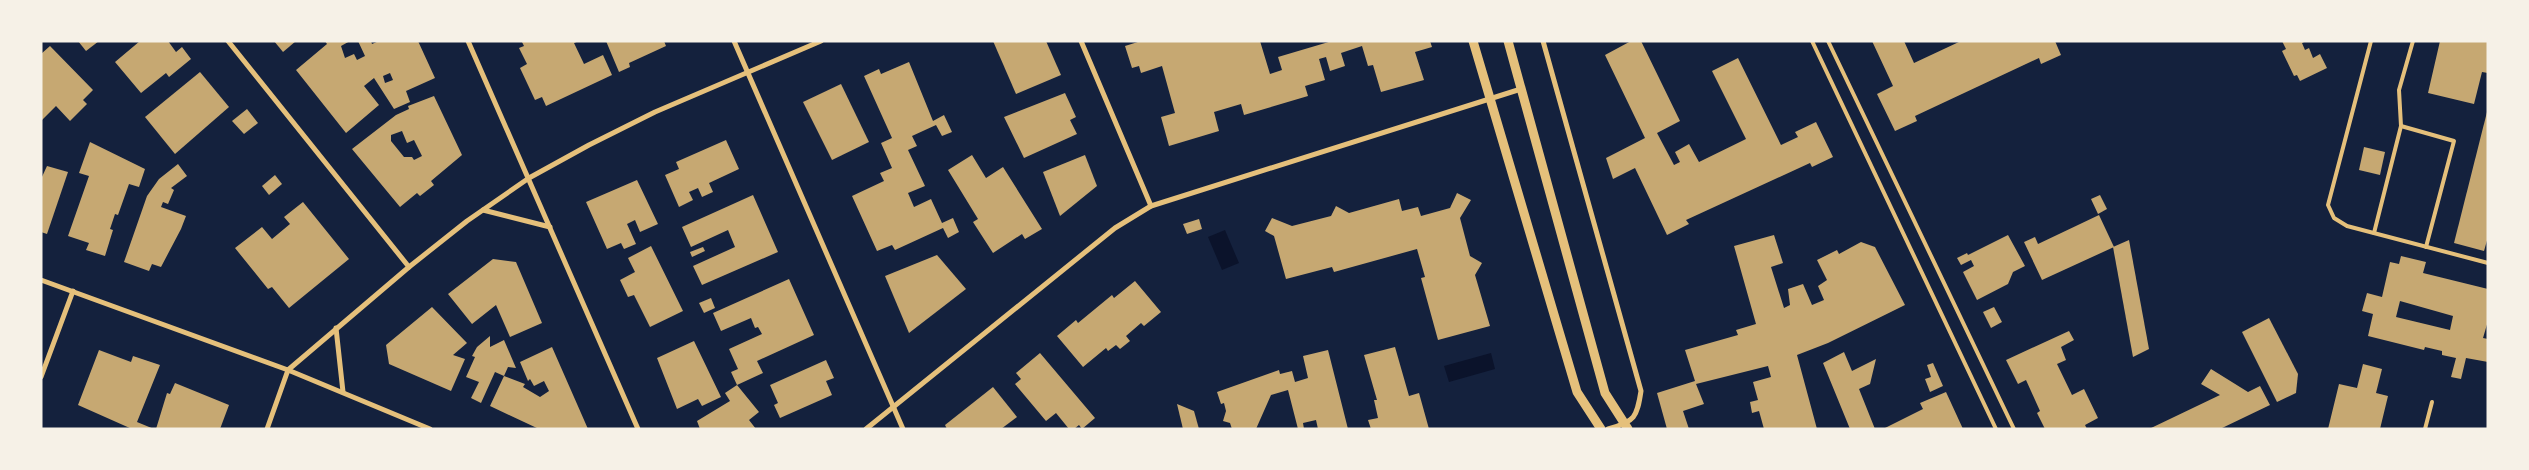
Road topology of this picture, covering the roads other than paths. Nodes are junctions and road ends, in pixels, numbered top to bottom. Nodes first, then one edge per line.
1 (228, 41) edge
2 (468, 41) edge
3 (734, 41) edge
4 (821, 41) edge
5 (1081, 41) edge
6 (1474, 41) edge
7 (1508, 41) edge
8 (1543, 41) edge
9 (1812, 41) edge
10 (1828, 41) edge
11 (2371, 41) edge
12 (2413, 41) edge
13 (747, 71) junction
14 (1521, 89) junction
15 (1489, 98) junction
16 (2401, 126) junction
17 (529, 178) junction
18 (1151, 206) junction
19 (483, 210) junction
20 (550, 227) junction
21 (2374, 233) junction
22 (2426, 247) junction
23 (2488, 263) edge
24 (409, 267) junction
25 (41, 280) edge
26 (73, 291) junction
27 (336, 328) junction
28 (288, 370) junction
29 (41, 376) edge
30 (343, 392) junction
31 (2432, 402) dead end
32 (893, 407) junction
33 (1627, 426) edge
34 (267, 429) edge
35 (430, 429) edge
36 (638, 429) edge
37 (866, 429) edge
38 (903, 429) edge
39 (1601, 429) edge
40 (1608, 429) edge
41 (1996, 429) edge
42 (2014, 429) edge
43 (2425, 429) edge

1 - 24 street
2 - 17 street
3 - 13 street
4 - 13 street
5 - 18 street
6 - 15 street
7 - 14 street
8 - 33 street
9 - 41 lane
10 - 42 lane
11 - 21 lane
12 - 16 lane
13 - 17 street
13 - 32 street
14 - 15 street
14 - 33 street
15 - 18 street
15 - 39 street
16 - 21 lane
16 - 22 lane
17 - 19 street
17 - 20 street
18 - 32 street
19 - 20 street
19 - 24 street
20 - 36 street
21 - 22 lane
22 - 23 lane
24 - 27 street
25 - 26 street
26 - 28 street
26 - 29 street
27 - 28 street
27 - 30 street
28 - 30 street
28 - 34 street
30 - 35 street
31 - 43 lane
32 - 37 street
32 - 38 street
33 - 40 street

